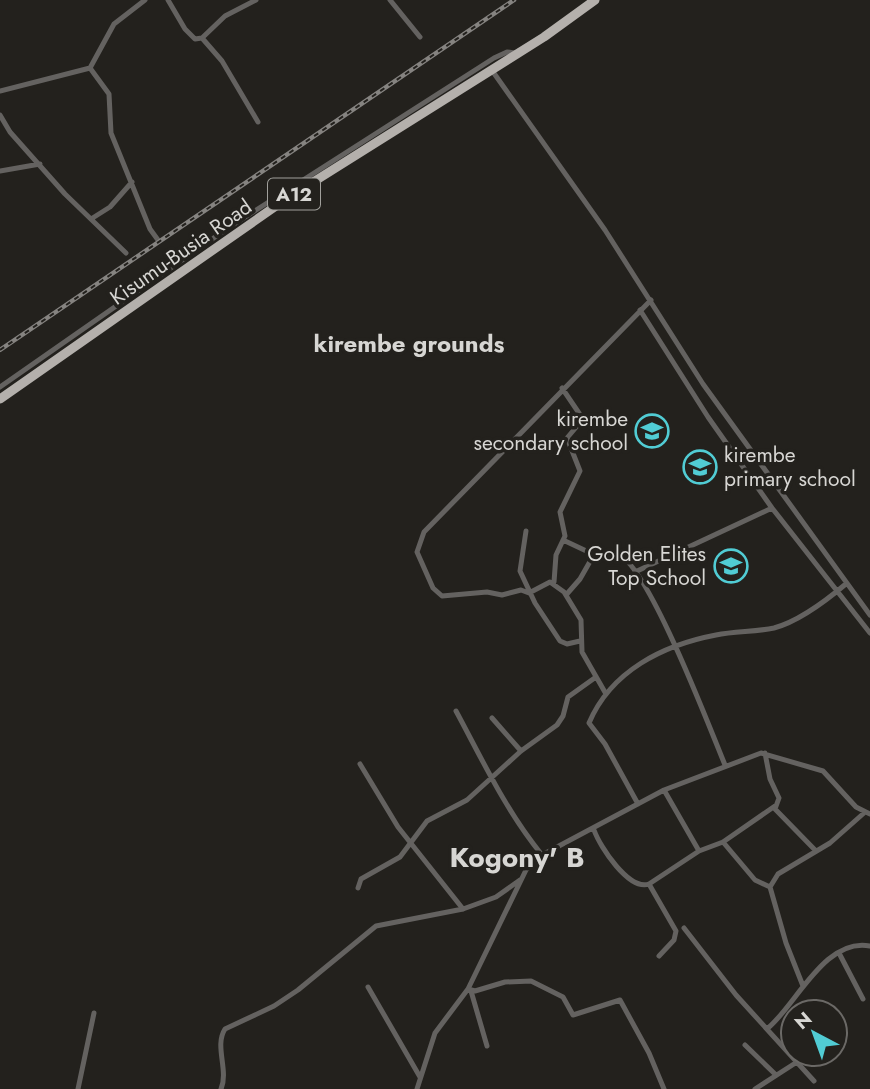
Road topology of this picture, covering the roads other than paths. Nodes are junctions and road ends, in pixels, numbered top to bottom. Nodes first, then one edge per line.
1 (145, 0) edge
2 (168, 0) edge
3 (256, 0) edge
4 (390, 0) edge
5 (595, 0) edge
6 (420, 37) dead end
7 (202, 38) junction
8 (516, 53) junction
9 (90, 68) junction
10 (491, 69) junction
11 (0, 91) edge
12 (0, 115) edge
13 (258, 122) dead end
14 (40, 164) junction
15 (0, 171) edge
16 (132, 182) junction
17 (91, 219) junction
18 (158, 240) dead end
19 (126, 253) dead end
20 (651, 300) junction
21 (640, 310) junction
22 (0, 387) edge
23 (562, 388) junction
24 (0, 399) edge
25 (720, 408) junction
26 (708, 416) junction
27 (772, 508) junction
28 (526, 531) dead end
29 (563, 541) junction
30 (597, 556) junction
31 (635, 572) junction
32 (554, 582) junction
33 (847, 583) junction
34 (837, 591) junction
35 (529, 593) junction
36 (566, 595) junction
37 (870, 615) edge
38 (870, 633) edge
39 (580, 641) junction
40 (676, 649) junction
41 (596, 677) junction
42 (606, 694) junction
43 (456, 711) dead end
44 (492, 718) dead end
45 (521, 751) junction
46 (765, 753) junction
47 (360, 764) dead end
48 (725, 765) junction
49 (492, 776) junction
50 (664, 790) junction
51 (638, 804) junction
52 (775, 806) junction
53 (867, 813) edge
54 (594, 830) junction
55 (723, 842) junction
56 (412, 844) junction
57 (698, 851) junction
58 (816, 851) junction
59 (542, 855) junction
60 (522, 879) junction
61 (649, 884) junction
62 (770, 887) junction
63 (358, 888) dead end
64 (463, 909) junction
65 (684, 928) dead end
66 (870, 946) edge
67 (839, 953) junction
68 (659, 956) dead end
69 (803, 986) junction
70 (368, 987) dead end
71 (469, 990) junction
72 (863, 999) dead end
73 (94, 1013) dead end
74 (768, 1028) junction
75 (779, 1041) edge
76 (745, 1045) dead end
77 (487, 1046) dead end
78 (787, 1068) edge
79 (803, 1068) edge
80 (776, 1075) junction
81 (420, 1077) junction
82 (814, 1080) dead end
83 (78, 1089) edge
84 (221, 1089) edge
85 (417, 1089) edge
86 (664, 1089) edge
87 (755, 1089) edge

1 - 9 street
2 - 7 street
3 - 7 street
4 - 6 street
5 - 8 highway, Kisumu-Busia Road / A12
7 - 13 street
8 - 10 highway, Kisumu-Busia Road / A12
8 - 22 street
9 - 11 street
9 - 16 street
10 - 20 street
10 - 24 highway, Kisumu-Busia Road / A12
12 - 14 street
14 - 15 street
14 - 17 street
16 - 17 street
16 - 18 street
17 - 19 street
20 - 21 street
20 - 25 street
21 - 23 street
21 - 26 street
23 - 29 street
23 - 35 street
25 - 26 street
25 - 33 street
26 - 27 street
27 - 31 street
27 - 34 street
28 - 35 street
29 - 30 street
29 - 32 street
30 - 31 street
30 - 36 street
31 - 40 street
32 - 35 street
32 - 36 street
33 - 34 street
33 - 37 street
34 - 38 street
34 - 40 street
35 - 39 street
36 - 39 street
39 - 41 street
40 - 42 street
40 - 48 street
41 - 42 street
41 - 45 street
42 - 51 street
43 - 49 street
44 - 45 street
45 - 49 street
46 - 48 street
46 - 52 street
46 - 53 street
47 - 56 street
48 - 50 street
49 - 56 street
49 - 59 street
50 - 51 street
50 - 57 street
51 - 54 street
52 - 55 street
52 - 58 street
53 - 58 street
54 - 59 street
54 - 61 street
55 - 57 street
55 - 62 street
56 - 63 street
56 - 64 street
57 - 61 street
58 - 62 street
59 - 60 street
60 - 64 street
60 - 71 street
61 - 68 street
62 - 69 street
64 - 84 street
65 - 74 street
66 - 67 street
67 - 69 street
67 - 72 street
69 - 74 street
70 - 81 street
71 - 77 street
71 - 81 street
71 - 86 street
73 - 83 street
74 - 75 street
76 - 80 street
78 - 80 street
79 - 82 street
80 - 87 street
81 - 85 street

